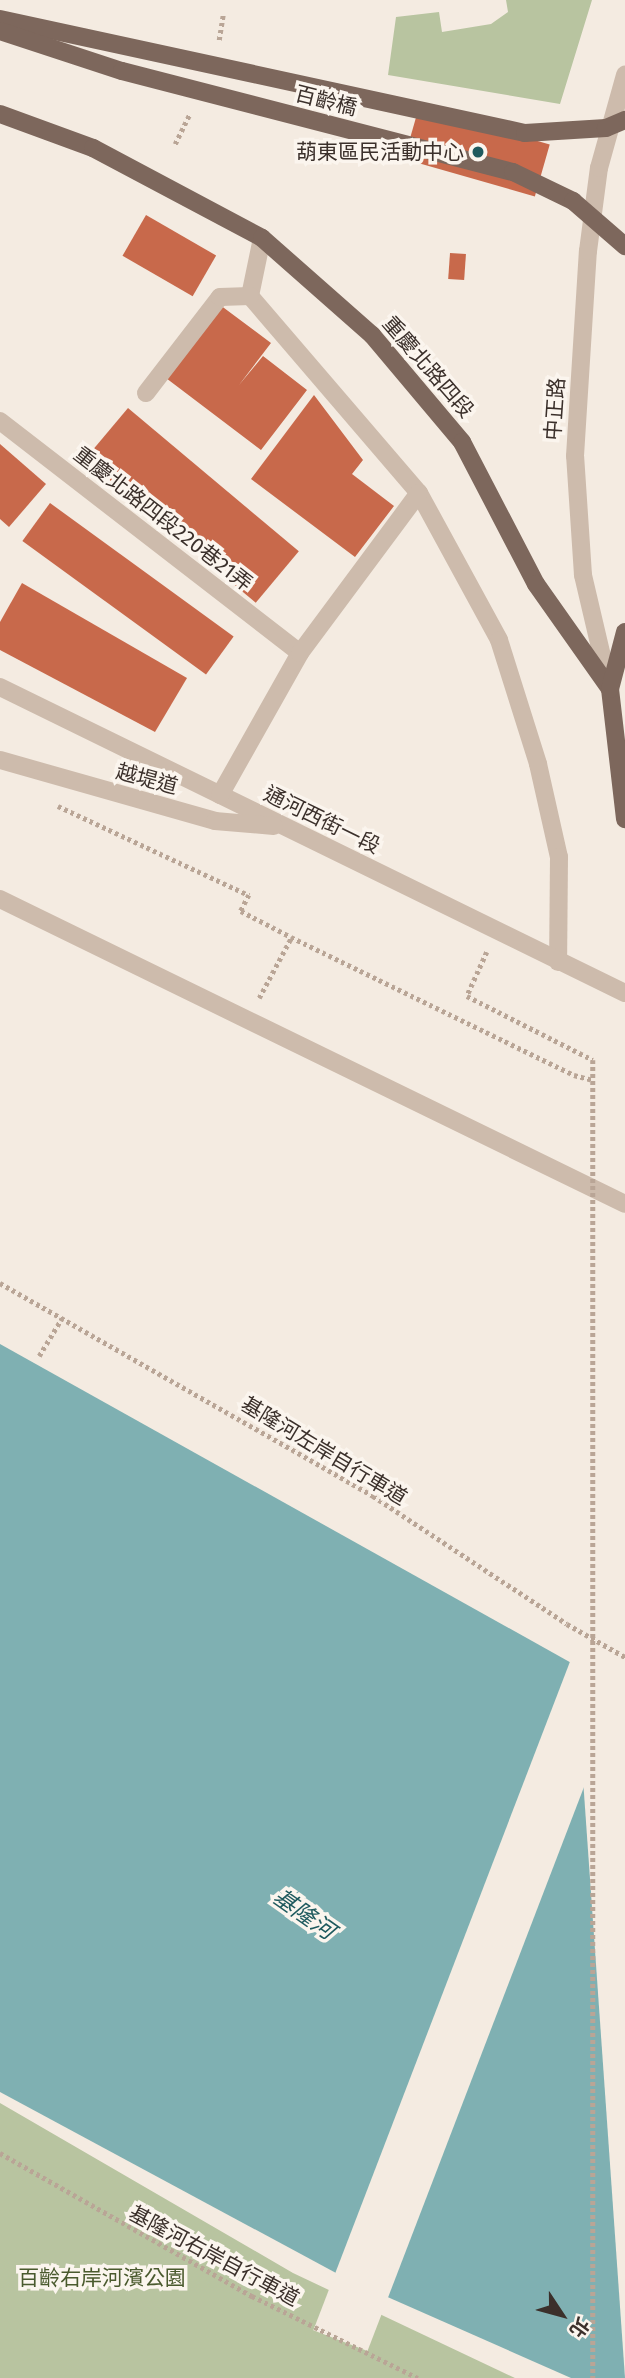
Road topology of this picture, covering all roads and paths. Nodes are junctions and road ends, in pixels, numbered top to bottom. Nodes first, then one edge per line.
1 (0, 19) edge
2 (0, 31) edge
3 (625, 75) edge
4 (0, 114) edge
5 (625, 120) edge
6 (262, 238) junction
7 (625, 246) edge
8 (250, 296) junction
9 (146, 393) dead end
10 (0, 421) edge
11 (419, 493) junction
12 (625, 632) edge
13 (300, 653) junction
14 (0, 687) edge
15 (610, 688) junction
16 (0, 760) edge
17 (220, 795) junction
18 (51, 802) dead end
19 (625, 819) edge
20 (284, 827) junction
21 (0, 899) edge
22 (497, 929) junction
23 (291, 937) junction
24 (558, 962) junction
25 (625, 993) edge
26 (248, 1021) junction
27 (593, 1080) junction
28 (625, 1204) edge
29 (0, 1283) edge
30 (62, 1318) junction
31 (39, 1356) dead end
32 (625, 1657) edge
33 (0, 2153) edge
34 (418, 2378) edge
35 (593, 2378) edge

1 - 5 main road, bridge
2 - 7 main road, 百齡橋, bridge
3 - 15 street, 中正路
4 - 6 main road, 重慶北路四段
6 - 8 street
6 - 15 main road, 重慶北路四段
8 - 9 street
8 - 11 street
10 - 13 street, 重慶北路四段220巷21弄
11 - 13 street
11 - 24 street
12 - 15 main road
13 - 17 street
14 - 17 street, 通河西街一段
15 - 19 main road, 重慶北路四段
16 - 20 street, 越堤道
17 - 20 street, 通河西街一段
18 - 23 path
20 - 22 street, 通河西街一段
21 - 26 street
22 - 24 street, 通河西街一段
22 - 27 path, bridge
23 - 26 path
23 - 27 path
24 - 25 street, 通河西街一段
26 - 28 street
27 - 35 path, bridge
29 - 30 path, 基隆河左岸自行車道
30 - 31 path
30 - 32 path, 基隆河左岸自行車道
33 - 34 path, 基隆河右岸自行車道

